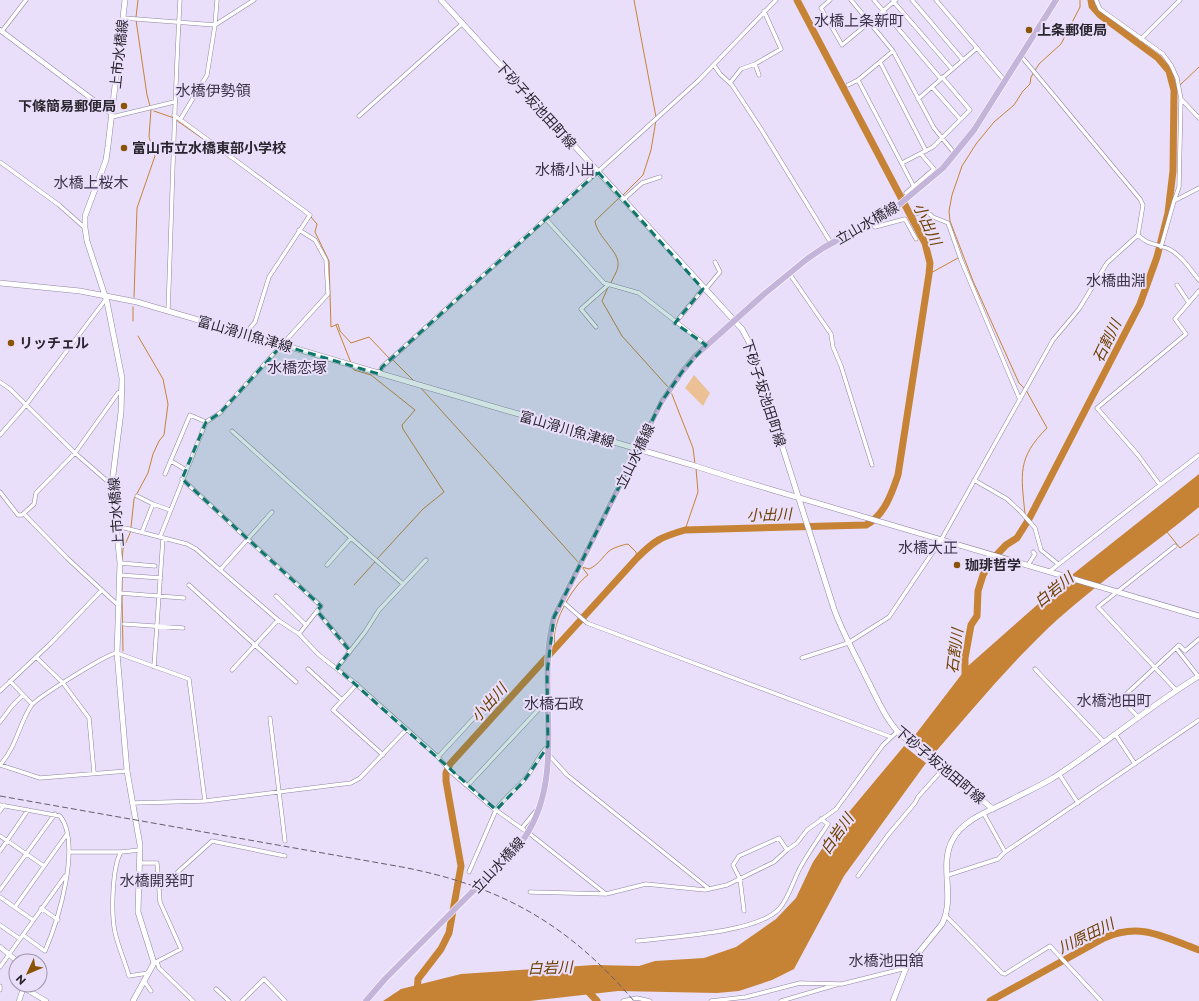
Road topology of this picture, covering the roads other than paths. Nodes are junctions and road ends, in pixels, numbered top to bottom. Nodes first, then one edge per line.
1 (26, 0) edge
2 (125, 0) edge
3 (180, 0) edge
4 (217, 0) edge
5 (254, 0) edge
6 (441, 0) edge
7 (776, 0) edge
8 (830, 0) edge
9 (851, 0) edge
10 (874, 0) edge
11 (912, 0) edge
12 (936, 0) edge
13 (1056, 0) edge
14 (1096, 0) edge
15 (1180, 0) edge
16 (894, 1) edge
17 (883, 11) junction
18 (764, 12) junction
19 (123, 18) junction
20 (179, 22) junction
21 (463, 23) junction
22 (870, 23) junction
23 (215, 25) junction
24 (1, 31) edge
25 (1141, 38) junction
26 (977, 48) junction
27 (893, 51) junction
28 (1021, 56) junction
29 (963, 60) junction
30 (880, 62) junction
31 (755, 64) junction
32 (714, 65) junction
33 (952, 69) junction
34 (759, 74) dead end
35 (942, 78) junction
36 (858, 80) junction
37 (1005, 81) junction
38 (730, 84) junction
39 (848, 85) dead end
40 (932, 87) junction
41 (918, 99) junction
42 (1181, 99) junction
43 (174, 102) junction
44 (174, 115) junction
45 (112, 116) junction
46 (359, 116) dead end
47 (1199, 118) edge
48 (960, 119) junction
49 (180, 120) junction
50 (942, 138) junction
51 (926, 151) junction
52 (921, 154) junction
53 (955, 154) junction
54 (0, 162) edge
55 (902, 163) junction
56 (598, 172) junction
57 (660, 177) dead end
58 (914, 187) junction
59 (1199, 188) edge
60 (907, 196) junction
61 (623, 200) junction
62 (1174, 201) junction
63 (916, 214) dead end
64 (546, 219) junction
65 (872, 222) junction
66 (85, 228) junction
67 (299, 230) junction
68 (1138, 235) junction
69 (916, 239) dead end
70 (831, 244) junction
71 (1161, 247) junction
72 (715, 262) dead end
73 (789, 273) junction
74 (1199, 280) edge
75 (0, 283) edge
76 (608, 285) junction
77 (1177, 286) dead end
78 (704, 289) junction
79 (1199, 291) edge
80 (105, 297) junction
81 (1188, 303) junction
82 (168, 312) junction
83 (734, 320) junction
84 (675, 323) junction
85 (596, 327) dead end
86 (245, 334) junction
87 (282, 345) junction
88 (706, 345) junction
89 (379, 374) junction
90 (0, 382) edge
91 (122, 392) junction
92 (1020, 400) junction
93 (26, 405) junction
94 (206, 422) junction
95 (232, 431) dead end
96 (0, 435) edge
97 (638, 450) junction
98 (75, 453) junction
99 (1199, 455) edge
100 (171, 461) junction
101 (872, 465) dead end
102 (186, 470) junction
103 (165, 474) dead end
104 (182, 480) junction
105 (974, 480) junction
106 (112, 483) junction
107 (1160, 485) junction
108 (0, 492) edge
109 (137, 496) dead end
110 (798, 497) junction
111 (153, 504) junction
112 (170, 510) junction
113 (272, 512) dead end
114 (24, 514) junction
115 (117, 526) junction
116 (142, 532) junction
117 (161, 538) junction
118 (247, 538) junction
119 (351, 538) junction
120 (941, 540) junction
121 (1175, 546) dead end
122 (1033, 552) dead end
123 (426, 560) dead end
124 (120, 563) junction
125 (1058, 564) junction
126 (327, 565) dead end
127 (1028, 565) junction
128 (155, 566) dead end
129 (220, 570) junction
130 (1051, 572) junction
131 (120, 575) junction
132 (161, 578) junction
133 (402, 584) junction
134 (189, 586) dead end
135 (102, 590) junction
136 (1115, 591) junction
137 (119, 593) junction
138 (160, 595) junction
139 (276, 596) dead end
140 (184, 598) dead end
141 (562, 601) junction
142 (119, 606) junction
143 (316, 611) junction
144 (1199, 616) edge
145 (278, 620) junction
146 (124, 624) dead end
147 (306, 625) junction
148 (157, 626) junction
149 (183, 628) dead end
150 (299, 634) junction
151 (1199, 639) edge
152 (848, 643) junction
153 (255, 645) junction
154 (1176, 648) junction
155 (350, 651) junction
156 (117, 653) junction
157 (36, 657) junction
158 (802, 658) dead end
159 (154, 667) junction
160 (337, 668) junction
161 (1155, 668) junction
162 (308, 669) dead end
163 (1035, 669) dead end
164 (232, 670) dead end
165 (1199, 676) edge
166 (10, 681) junction
167 (296, 682) dead end
168 (64, 683) junction
169 (357, 684) junction
170 (0, 690) edge
171 (1176, 690) junction
172 (23, 695) junction
173 (342, 700) junction
174 (32, 704) junction
175 (484, 707) dead end
176 (539, 708) dead end
177 (1138, 717) junction
178 (270, 718) dead end
179 (1199, 720) edge
180 (0, 722) edge
181 (406, 730) junction
182 (898, 732) junction
183 (1116, 734) junction
184 (891, 737) junction
185 (1104, 742) junction
186 (548, 746) junction
187 (383, 755) junction
188 (549, 755) junction
189 (438, 757) junction
190 (1135, 764) junction
191 (942, 769) junction
192 (127, 771) junction
193 (94, 773) junction
194 (1059, 774) junction
195 (468, 785) junction
196 (279, 792) junction
197 (205, 802) junction
198 (132, 803) junction
199 (1078, 803) junction
200 (2, 805) edge
201 (540, 807) junction
202 (993, 809) junction
203 (28, 810) junction
204 (496, 810) junction
205 (0, 811) edge
206 (55, 814) junction
207 (984, 814) junction
208 (821, 819) junction
209 (67, 834) junction
210 (530, 834) dead end
211 (0, 836) edge
212 (285, 840) dead end
213 (7, 841) junction
214 (140, 850) junction
215 (787, 850) junction
216 (0, 851) edge
217 (69, 852) junction
218 (121, 852) junction
219 (1005, 852) junction
220 (26, 854) junction
221 (285, 856) dead end
222 (140, 862) junction
223 (44, 866) junction
224 (469, 872) dead end
225 (66, 875) junction
226 (948, 875) junction
227 (858, 876) dead end
228 (740, 879) junction
229 (708, 888) junction
230 (159, 889) junction
231 (0, 890) edge
232 (530, 892) dead end
233 (606, 894) junction
234 (0, 897) edge
235 (15, 907) junction
236 (41, 908) junction
237 (744, 911) dead end
238 (946, 916) junction
239 (33, 920) junction
240 (58, 920) junction
241 (0, 925) edge
242 (23, 935) junction
243 (20, 939) junction
244 (637, 941) dead end
245 (0, 947) edge
246 (9, 953) edge
247 (11, 953) edge
248 (8, 957) edge
249 (156, 962) junction
250 (0, 967) edge
251 (906, 968) junction
252 (148, 973) junction
253 (144, 981) junction
254 (842, 984) junction
255 (0, 986) edge
256 (216, 989) dead end
257 (0, 990) edge
258 (151, 991) dead end
259 (33, 993) edge
260 (227, 1000) edge
261 (46, 1001) edge
262 (133, 1001) edge
263 (193, 1001) edge
264 (242, 1001) edge
265 (285, 1001) edge
266 (366, 1001) edge
267 (623, 1001) edge
268 (650, 1001) edge
269 (711, 1001) edge
270 (781, 1001) edge
271 (893, 1001) edge
272 (1101, 1001) edge

1 - 24 street
2 - 19 main road, 上市水橋線
3 - 20 street
4 - 23 street
5 - 23 street
6 - 21 main road, 下砂子坂池田町線
7 - 18 street
8 - 22 street
9 - 22 street
10 - 17 street
11 - 29 street
12 - 26 street
13 - 28 main road, 立山水橋線
14 - 25 street
15 - 25 street
16 - 17 street
16 - 33 street
17 - 22 street
17 - 35 street
18 - 31 street
18 - 32 street
19 - 20 street
19 - 45 main road, 上市水橋線
20 - 23 street
20 - 43 street
21 - 46 street
21 - 56 main road, 下砂子坂池田町線
22 - 27 street
23 - 49 street
24 - 45 street
25 - 42 street
26 - 29 street
26 - 37 street
27 - 30 street
27 - 41 street
28 - 37 main road, 立山水橋線
28 - 68 street
29 - 33 street
30 - 36 street
30 - 51 street
31 - 34 street
31 - 38 street
32 - 38 street
32 - 56 street
33 - 35 street
35 - 40 street
35 - 48 street
36 - 39 street
36 - 55 street
37 - 53 main road, 立山水橋線
38 - 70 street
40 - 41 street
40 - 48 street
41 - 50 street
42 - 47 street
42 - 62 street
43 - 44 street
43 - 45 street
44 - 49 street
44 - 82 street
45 - 66 main road, 上市水橋線
48 - 50 street
49 - 67 street
50 - 51 street
50 - 53 street
51 - 52 street
52 - 55 street
52 - 58 street
53 - 60 main road, 立山水橋線
54 - 66 street
55 - 58 street
56 - 61 main road, 下砂子坂池田町線
56 - 64 street
57 - 61 street
58 - 60 street
59 - 62 street
60 - 65 main road, 立山水橋線
61 - 78 main road, 下砂子坂池田町線
62 - 71 street
63 - 92 street
64 - 76 street
64 - 89 street
65 - 69 street
65 - 70 main road, 立山水橋線
66 - 80 main road, 上市水橋線
67 - 86 street
67 - 87 street
68 - 71 street
68 - 92 street
70 - 73 main road, 立山水橋線
71 - 74 street
72 - 78 street
73 - 83 main road, 立山水橋線
73 - 101 street
75 - 80 main road, 富山滑川魚津線
76 - 84 street
76 - 85 street
77 - 81 street
78 - 83 main road, 下砂子坂池田町線
78 - 84 street
79 - 81 street
80 - 82 main road, 富山滑川魚津線
80 - 91 main road, 上市水橋線
80 - 93 street
81 - 107 street
82 - 86 main road, 富山滑川魚津線
83 - 88 main road, 立山水橋線
83 - 110 main road, 下砂子坂池田町線
84 - 88 street
86 - 87 main road, 富山滑川魚津線
87 - 89 main road, 富山滑川魚津線
87 - 94 street
88 - 97 main road, 立山水橋線
89 - 97 main road, 富山滑川魚津線
90 - 93 street
91 - 98 street
91 - 106 main road, 上市水橋線
92 - 105 street
93 - 96 street
93 - 98 street
94 - 100 street
94 - 102 street
95 - 119 street
97 - 110 main road, 富山滑川魚津線
97 - 141 main road, 立山水橋線
98 - 106 street
98 - 114 street
99 - 107 street
100 - 102 street
100 - 103 street
102 - 104 street
104 - 112 street
104 - 118 street
105 - 120 street
105 - 125 street
106 - 115 main road, 上市水橋線
107 - 125 street
108 - 114 street
109 - 111 street
110 - 120 main road, 富山滑川魚津線
110 - 152 main road, 下砂子坂池田町線
111 - 112 street
111 - 116 street
112 - 117 street
113 - 118 street
114 - 135 street
115 - 116 street
115 - 124 main road, 上市水橋線
116 - 117 street
117 - 129 street
117 - 132 street
118 - 129 street
118 - 143 street
119 - 126 street
119 - 133 street
120 - 127 main road, 富山滑川魚津線
120 - 152 street
121 - 136 street
122 - 127 street
123 - 133 street
124 - 128 street
124 - 131 main road, 上市水橋線
125 - 130 street
127 - 130 main road, 富山滑川魚津線
129 - 145 street
130 - 136 main road, 富山滑川魚津線
131 - 132 street
131 - 137 main road, 上市水橋線
132 - 138 street
133 - 155 street
134 - 153 street
135 - 142 street
135 - 157 street
136 - 144 main road, 富山滑川魚津線
136 - 161 street
137 - 138 street
137 - 142 main road, 上市水橋線
138 - 140 street
138 - 148 street
139 - 147 street
141 - 184 street
141 - 186 main road, 立山水橋線
142 - 156 main road, 上市水橋線
143 - 147 street
143 - 155 street
145 - 150 street
145 - 153 street
146 - 148 street
147 - 150 street
148 - 149 street
148 - 159 street
150 - 160 street
151 - 154 street
152 - 158 street
152 - 182 main road, 下砂子坂池田町線
153 - 164 street
153 - 167 street
154 - 161 street
154 - 165 street
155 - 160 street
156 - 159 street
156 - 168 street
156 - 192 main road, 上市水橋線
157 - 166 street
157 - 168 street
159 - 197 street
160 - 169 street
161 - 171 street
161 - 177 street
162 - 173 street
163 - 185 street
165 - 171 main road
166 - 170 street
166 - 172 street
168 - 174 street
168 - 193 street
169 - 173 street
169 - 181 street
171 - 177 main road
172 - 174 street
172 - 180 street
173 - 187 street
174 - 193 street
175 - 189 street
176 - 195 street
177 - 183 main road
178 - 196 street
179 - 190 street
181 - 187 street
181 - 189 street
182 - 184 street
182 - 191 main road, 下砂子坂池田町線
183 - 185 main road
183 - 190 street
184 - 208 street
185 - 194 main road
186 - 188 main road, 立山水橋線
186 - 204 street
187 - 196 street
188 - 201 main road, 立山水橋線
188 - 229 street
189 - 195 street
190 - 199 street
191 - 202 main road, 下砂子坂池田町線
191 - 227 street
192 - 193 street
192 - 198 main road, 上市水橋線
194 - 199 street
194 - 202 main road
195 - 204 street
196 - 197 street
196 - 212 street
197 - 198 street
198 - 214 main road, 上市水橋線
199 - 219 street
200 - 203 street
200 - 205 street
201 - 204 street
201 - 266 main road, 立山水橋線, bridge
202 - 207 main road
203 - 206 street
203 - 213 street
204 - 224 street
206 - 209 street
206 - 220 street
207 - 219 street
207 - 226 main road
208 - 215 street
208 - 244 street
209 - 217 street
209 - 223 street
210 - 233 street
211 - 213 street
213 - 216 street
213 - 220 street
214 - 218 street
214 - 222 main road, 上市水橋線
215 - 228 street
215 - 228 street
217 - 218 street
217 - 225 street
218 - 252 street
219 - 226 street
220 - 223 street
220 - 231 street
221 - 230 street
222 - 230 street
222 - 249 main road, 上市水橋線
223 - 235 street
225 - 236 street
225 - 240 street
226 - 238 main road
228 - 229 street
228 - 237 street
229 - 233 street
230 - 249 street
232 - 233 street
234 - 235 street
235 - 239 street
236 - 239 street
236 - 240 street
238 - 251 main road
238 - 272 street
239 - 242 street
240 - 242 street
241 - 243 street
242 - 243 street
243 - 247 street
245 - 246 street
248 - 250 street
249 - 252 main road
249 - 263 street
251 - 254 street
251 - 271 main road
252 - 253 main road
253 - 258 street
253 - 262 main road
254 - 269 street
254 - 270 street
255 - 257 street
256 - 260 street
259 - 261 street
264 - 265 street
267 - 268 street

